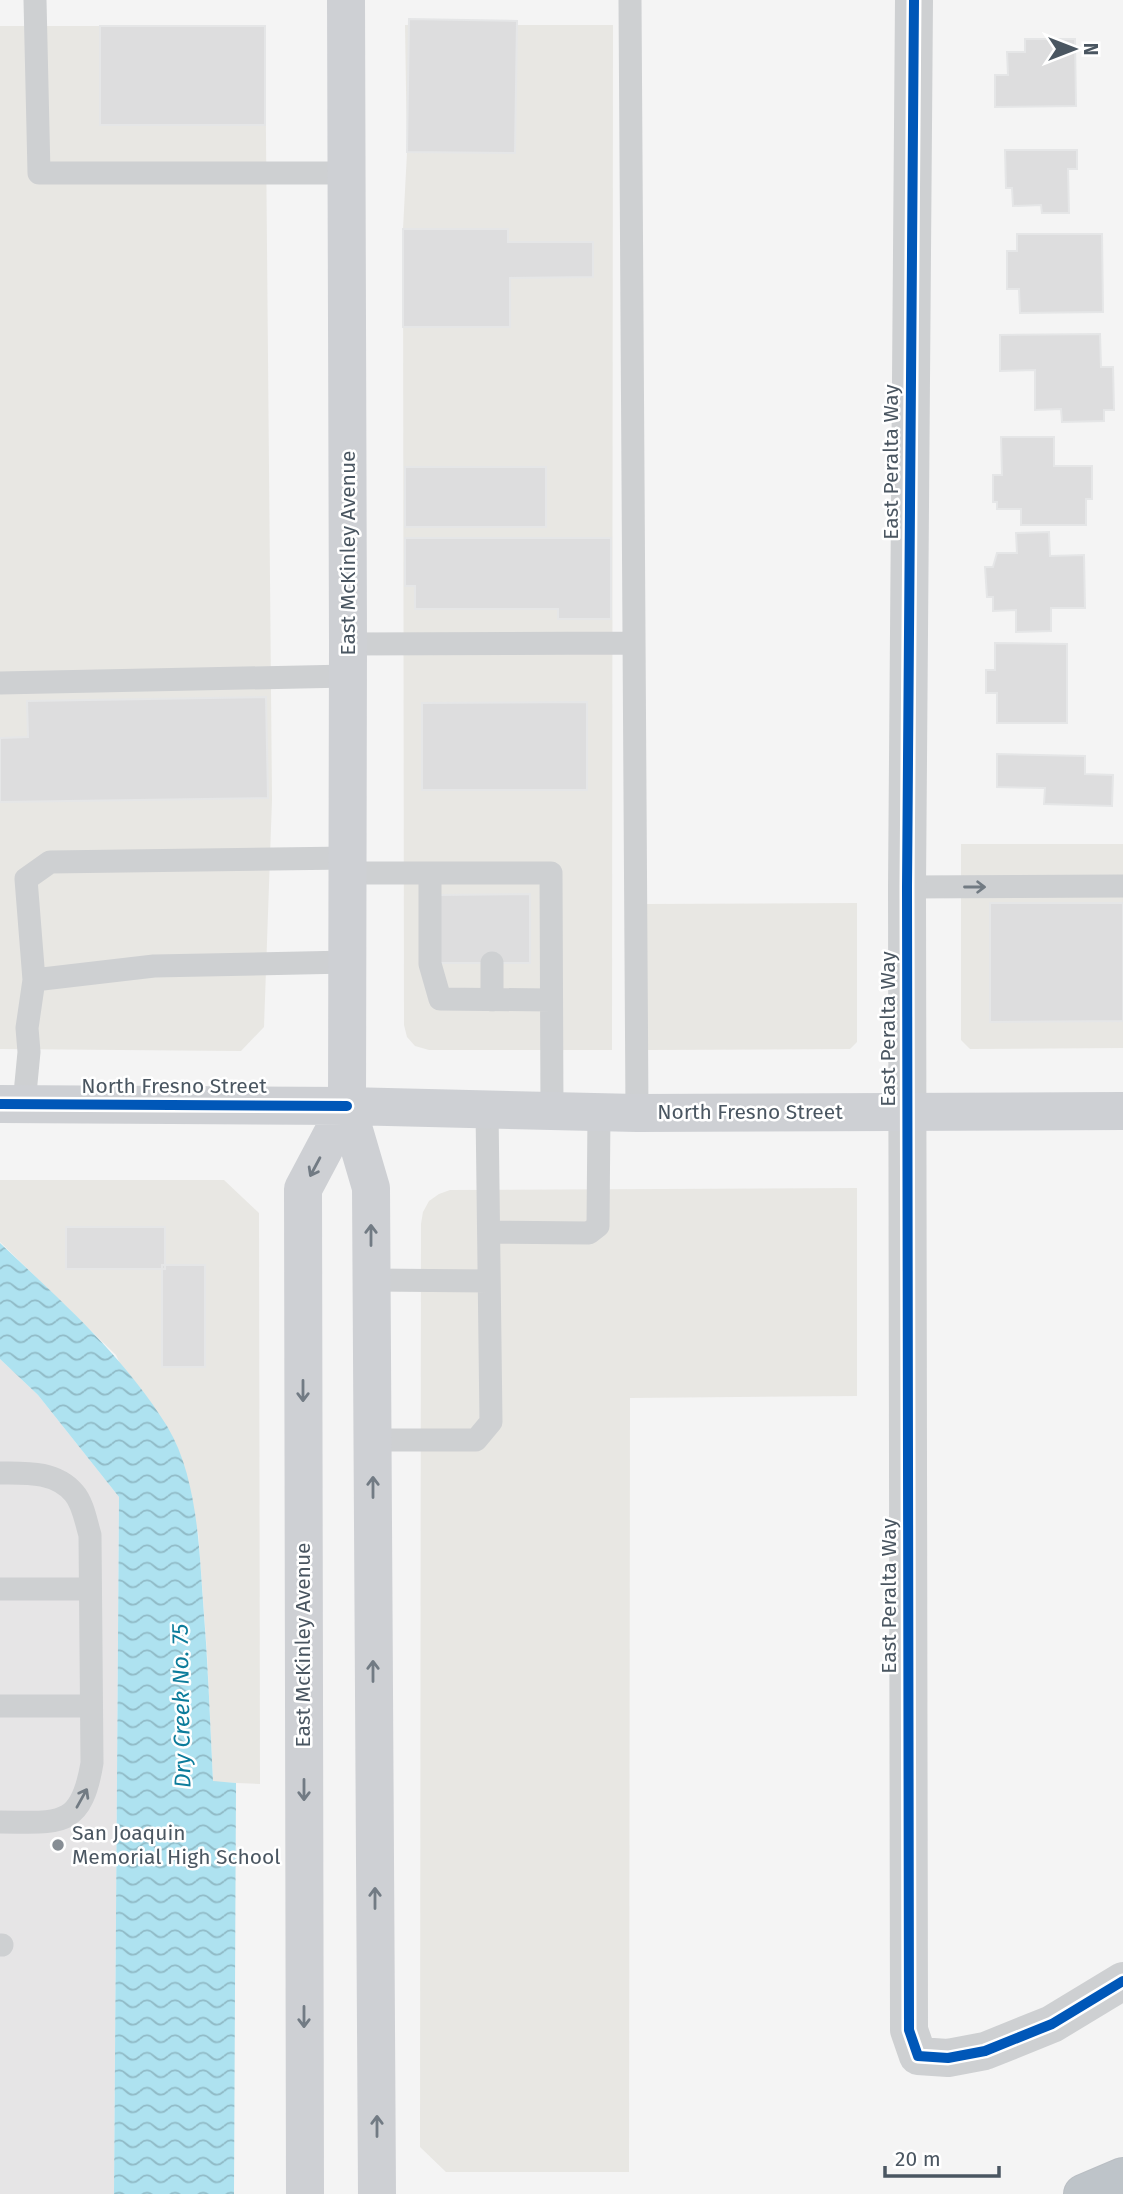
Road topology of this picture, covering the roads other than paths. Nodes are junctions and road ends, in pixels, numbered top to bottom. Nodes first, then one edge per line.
1 (35, 0) edge
2 (346, 0) edge
3 (630, 0) edge
4 (914, 0) edge
5 (346, 173) junction
6 (633, 643) junction
7 (348, 660) junction
8 (0, 683) edge
9 (348, 866) junction
10 (430, 874) junction
11 (1123, 886) edge
12 (907, 887) junction
13 (348, 962) junction
14 (492, 963) dead end
15 (34, 980) junction
16 (492, 1000) junction
17 (551, 1000) junction
18 (12, 1104) edge
19 (347, 1106) junction
20 (487, 1109) junction
21 (552, 1111) junction
22 (908, 1111) junction
23 (1123, 1111) edge
24 (599, 1112) junction
25 (637, 1113) junction
26 (489, 1232) junction
27 (372, 1280) junction
28 (489, 1281) junction
29 (373, 1440) junction
30 (0, 1473) edge
31 (0, 1589) edge
32 (90, 1589) junction
33 (0, 1706) edge
34 (91, 1706) junction
35 (0, 1822) edge
36 (1123, 1981) edge
37 (1123, 2177) edge
38 (305, 2194) edge
39 (377, 2194) edge
40 (1083, 2194) edge

1 - 5 lane
2 - 5 main road, East McKinley Avenue
3 - 6 lane
4 - 12 street, East Peralta Way
5 - 7 main road, East McKinley Avenue
6 - 7 lane
6 - 25 lane
7 - 8 lane
7 - 9 main road, East McKinley Avenue
9 - 10 lane
9 - 13 main road, East McKinley Avenue
9 - 15 lane
10 - 16 lane
10 - 17 lane
12 -> 11 lane
12 - 22 street, East Peralta Way
13 - 15 lane
13 - 19 main road, East McKinley Avenue
14 - 16 lane
15 - 18 lane
16 - 17 lane
17 - 21 lane
18 - 19 main road, North Fresno Street
19 - 20 main road, North Fresno Street
27 -> 19 main road, East McKinley Avenue
19 -> 38 main road, East McKinley Avenue
20 - 21 main road, North Fresno Street
20 - 26 lane
21 - 24 main road, North Fresno Street
22 - 23 main road, North Fresno Street
22 - 25 main road, North Fresno Street
22 - 36 street, East Peralta Way
24 - 25 main road, North Fresno Street
24 - 26 lane
26 - 28 lane
27 - 28 lane
27 - 29 main road, East McKinley Avenue
28 - 29 lane
39 -> 29 main road, East McKinley Avenue
30 - 32 lane
31 - 32 lane
32 - 34 lane
33 - 34 lane
35 -> 34 lane
37 - 40 highway

